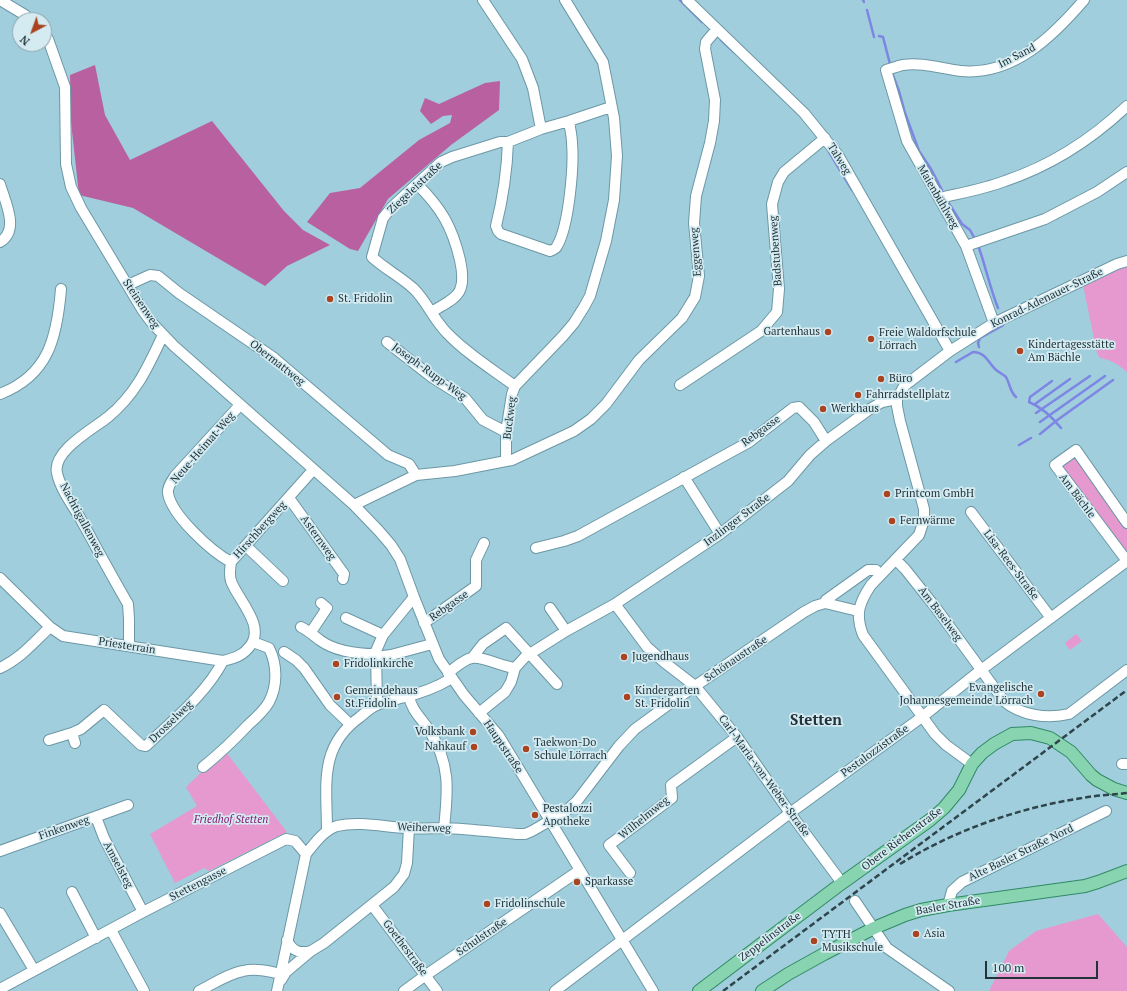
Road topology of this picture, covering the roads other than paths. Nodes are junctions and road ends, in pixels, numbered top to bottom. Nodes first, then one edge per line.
1 (0, 0) edge
2 (484, 0) edge
3 (565, 0) edge
4 (687, 0) edge
5 (1084, 0) edge
6 (21, 12) edge
7 (717, 29) junction
8 (52, 50) edge
9 (886, 70) joint
10 (1127, 106) edge
11 (611, 107) junction
12 (569, 122) junction
13 (541, 128) junction
14 (825, 138) junction
15 (508, 142) junction
16 (1127, 172) edge
17 (0, 184) edge
18 (417, 184) junction
19 (940, 198) junction
20 (0, 242) edge
21 (966, 246) junction
22 (372, 257) joint
23 (1127, 261) edge
24 (128, 285) junction
25 (61, 289) dead end
26 (432, 312) junction
27 (994, 322) junction
28 (163, 335) junction
29 (387, 342) dead end
30 (950, 350) junction
31 (680, 385) dead end
32 (515, 386) junction
33 (0, 394) edge
34 (897, 399) junction
35 (240, 405) junction
36 (506, 432) junction
37 (826, 441) junction
38 (506, 461) junction
39 (313, 470) junction
40 (416, 475) junction
41 (684, 477) junction
42 (289, 498) junction
43 (354, 505) junction
44 (971, 512) dead end
45 (1127, 523) edge
46 (720, 534) junction
47 (484, 543) dead end
48 (246, 546) junction
49 (536, 548) dead end
50 (896, 560) junction
51 (1127, 561) edge
52 (231, 562) junction
53 (876, 570) dead end
54 (0, 578) edge
55 (343, 579) dead end
56 (283, 580) dead end
57 (414, 597) junction
58 (320, 603) dead end
59 (825, 603) junction
60 (616, 604) junction
61 (550, 608) dead end
62 (858, 611) junction
63 (346, 618) dead end
64 (1051, 618) junction
65 (424, 623) junction
66 (50, 627) junction
67 (301, 627) dead end
68 (311, 632) junction
69 (566, 632) junction
70 (383, 636) junction
71 (253, 642) junction
72 (432, 644) junction
73 (129, 646) junction
74 (284, 652) dead end
75 (530, 654) junction
76 (376, 655) junction
77 (472, 658) junction
78 (223, 661) junction
79 (0, 668) edge
80 (515, 668) junction
81 (981, 670) junction
82 (1127, 670) edge
83 (450, 675) junction
84 (557, 684) dead end
85 (695, 686) junction
86 (409, 696) junction
87 (377, 705) junction
88 (479, 713) junction
89 (922, 717) junction
90 (350, 724) junction
91 (737, 737) junction
92 (49, 740) dead end
93 (972, 764) junction
94 (203, 767) dead end
95 (1127, 793) edge
96 (128, 805) dead end
97 (1106, 811) dead end
98 (790, 813) junction
99 (96, 816) junction
100 (550, 821) junction
101 (409, 828) junction
102 (444, 828) junction
103 (327, 831) junction
104 (0, 850) edge
105 (303, 850) junction
106 (580, 870) junction
107 (1127, 870) edge
108 (630, 873) dead end
109 (842, 883) junction
110 (72, 892) dead end
111 (855, 901) dead end
112 (372, 905) junction
113 (948, 905) junction
114 (143, 912) junction
115 (0, 913) edge
116 (874, 928) junction
117 (110, 930) junction
118 (96, 938) junction
119 (287, 940) junction
120 (622, 940) junction
121 (311, 951) junction
122 (34, 970) junction
123 (426, 975) junction
124 (279, 983) edge
125 (935, 987) edge
126 (0, 989) edge
127 (144, 991) edge
128 (199, 991) edge
129 (404, 991) edge
130 (437, 991) edge
131 (555, 991) edge
132 (653, 991) edge
133 (699, 991) edge
134 (762, 991) edge
135 (949, 991) edge

1 - 6 street
2 - 13 street
3 - 11 street
4 - 7 street, Talweg
5 - 9 street, Im Sand
7 - 14 street, Talweg
7 - 38 street, Eggenweg
8 - 24 street, Steinenweg
9 - 19 street, Maienbühlweg
10 - 19 street
11 - 12 street, Ziegeleistraße
11 - 32 street
12 - 13 street, Ziegeleistraße
12 - 15 street
13 - 15 street, Ziegeleistraße
14 - 30 street, Talweg
14 - 31 street, Badstubenweg
15 - 18 street, Ziegeleistraße
16 - 21 street
17 - 20 street
18 - 22 street, Ziegeleistraße
18 - 26 street
19 - 21 street, Maienbühlweg
21 - 27 street, Maienbühlweg
22 - 26 street, Buckweg
23 - 27 street, Konrad-Adenauer-Straße
24 - 28 street, Steinenweg
24 - 40 street, Obermattweg
25 - 33 street
26 - 32 street, Buckweg
27 - 30 street, Konrad-Adenauer-Straße
28 - 35 street, Steinenweg
28 - 73 street, Nachtigallenweg
29 - 36 street, Joseph-Rupp-Weg
30 - 34 street, Konrad-Adenauer-Straße
32 - 36 street, Buckweg
34 - 37 street, Inzlinger Straße
34 - 50 street
35 - 39 street, Steinenweg
35 - 52 street, Neue-Heimat-Weg
36 - 38 street, Buckweg
37 - 41 street, Rebgasse
37 - 46 street, Inzlinger Straße
38 - 40 street
39 - 42 street, Hirschbergweg
39 - 43 street, Steinenweg
40 - 43 street
41 - 46 street
41 - 49 street, Rebgasse
42 - 48 street, Hirschbergweg
42 - 55 street, Asternweg
43 - 57 street, Hauptstraße
44 - 64 street, Lisa-Rees-Straße
45 - 51 street, Am Bächle
46 - 60 street, Inzlinger Straße
47 - 65 street, Rebgasse
48 - 52 street, Hirschbergweg
48 - 56 street
50 - 62 street
50 - 81 street, Am Baselweg
51 - 64 street, Pestalozzistraße
52 - 71 street, Hirschbergweg
53 - 59 street, Schönaustraße
54 - 66 street, Priesterrain
57 - 65 street, Hauptstraße
57 - 70 street
58 - 68 street
59 - 62 street
59 - 85 street, Schönaustraße
60 - 69 street, Inzlinger Straße
60 - 85 street, Carl-Maria-von-Weber-Straße
61 - 69 street
62 - 89 street
63 - 70 street
64 - 81 street, Pestalozzistraße
65 - 72 street, Hauptstraße
66 - 73 street, Priesterrain
66 - 79 street
67 - 68 street
68 - 76 street
69 - 75 street, Inzlinger Straße
70 - 76 street
71 - 78 street, Priesterrain
71 - 94 street
72 - 76 street
72 - 83 street, Hauptstraße
73 - 78 street, Priesterrain
74 - 90 street
75 - 77 street
75 - 80 street, Inzlinger Straße
75 - 84 street
76 - 87 street
77 - 80 street
77 - 83 street
78 - 92 street, Drosselweg
80 - 88 street, Inzlinger Straße
81 - 82 street, Am Baselweg
81 - 89 street, Pestalozzistraße
83 - 86 street
83 - 88 street, Hauptstraße
85 - 91 street, Carl-Maria-von-Weber-Straße
85 - 100 street, Schönaustraße
86 - 87 street
86 - 102 street
87 - 90 street
88 - 100 street, Hauptstraße
89 - 93 street
89 - 98 street, Pestalozzistraße
90 - 103 street
91 - 98 street, Carl-Maria-von-Weber-Straße
91 - 108 street, Wilhelmweg
93 - 95 main road, Obere Riehenstraße
93 - 109 main road, Obere Riehenstraße
96 - 99 street, Finkenweg
97 - 113 street, Alte Basler Straße Nord
98 - 109 street, Carl-Maria-von-Weber-Straße
98 - 120 street, Pestalozzistraße
99 - 104 street, Finkenweg
99 - 114 street, Amselsteg
100 - 102 street, Weiherweg
100 - 106 street, Hauptstraße
101 - 102 street, Weiherweg
101 - 103 street, Weiherweg
101 - 112 street
103 - 105 street, Weiherweg
105 - 114 street, Stettengasse
105 - 119 street
106 - 120 street, Hauptstraße
106 - 123 street, Schulstraße
107 - 113 main road, Basler Straße
109 - 133 main road, Zeppelinstraße
110 - 118 street
111 - 116 street
112 - 121 street
112 - 123 street, Goethestraße
113 - 116 main road, Basler Straße
114 - 117 street, Stettengasse
115 - 122 street
116 - 125 street
116 - 134 main road, Basler Straße
117 - 118 street, Stettengasse
117 - 127 street
118 - 122 street, Stettengasse
119 - 121 street
119 - 124 street
120 - 131 street, Pestalozzistraße
120 - 132 street, Hauptstraße
121 - 124 street
122 - 126 street, Stettengasse
123 - 129 street, Schulstraße
123 - 130 street, Goethestraße
124 - 128 street
125 - 135 street

